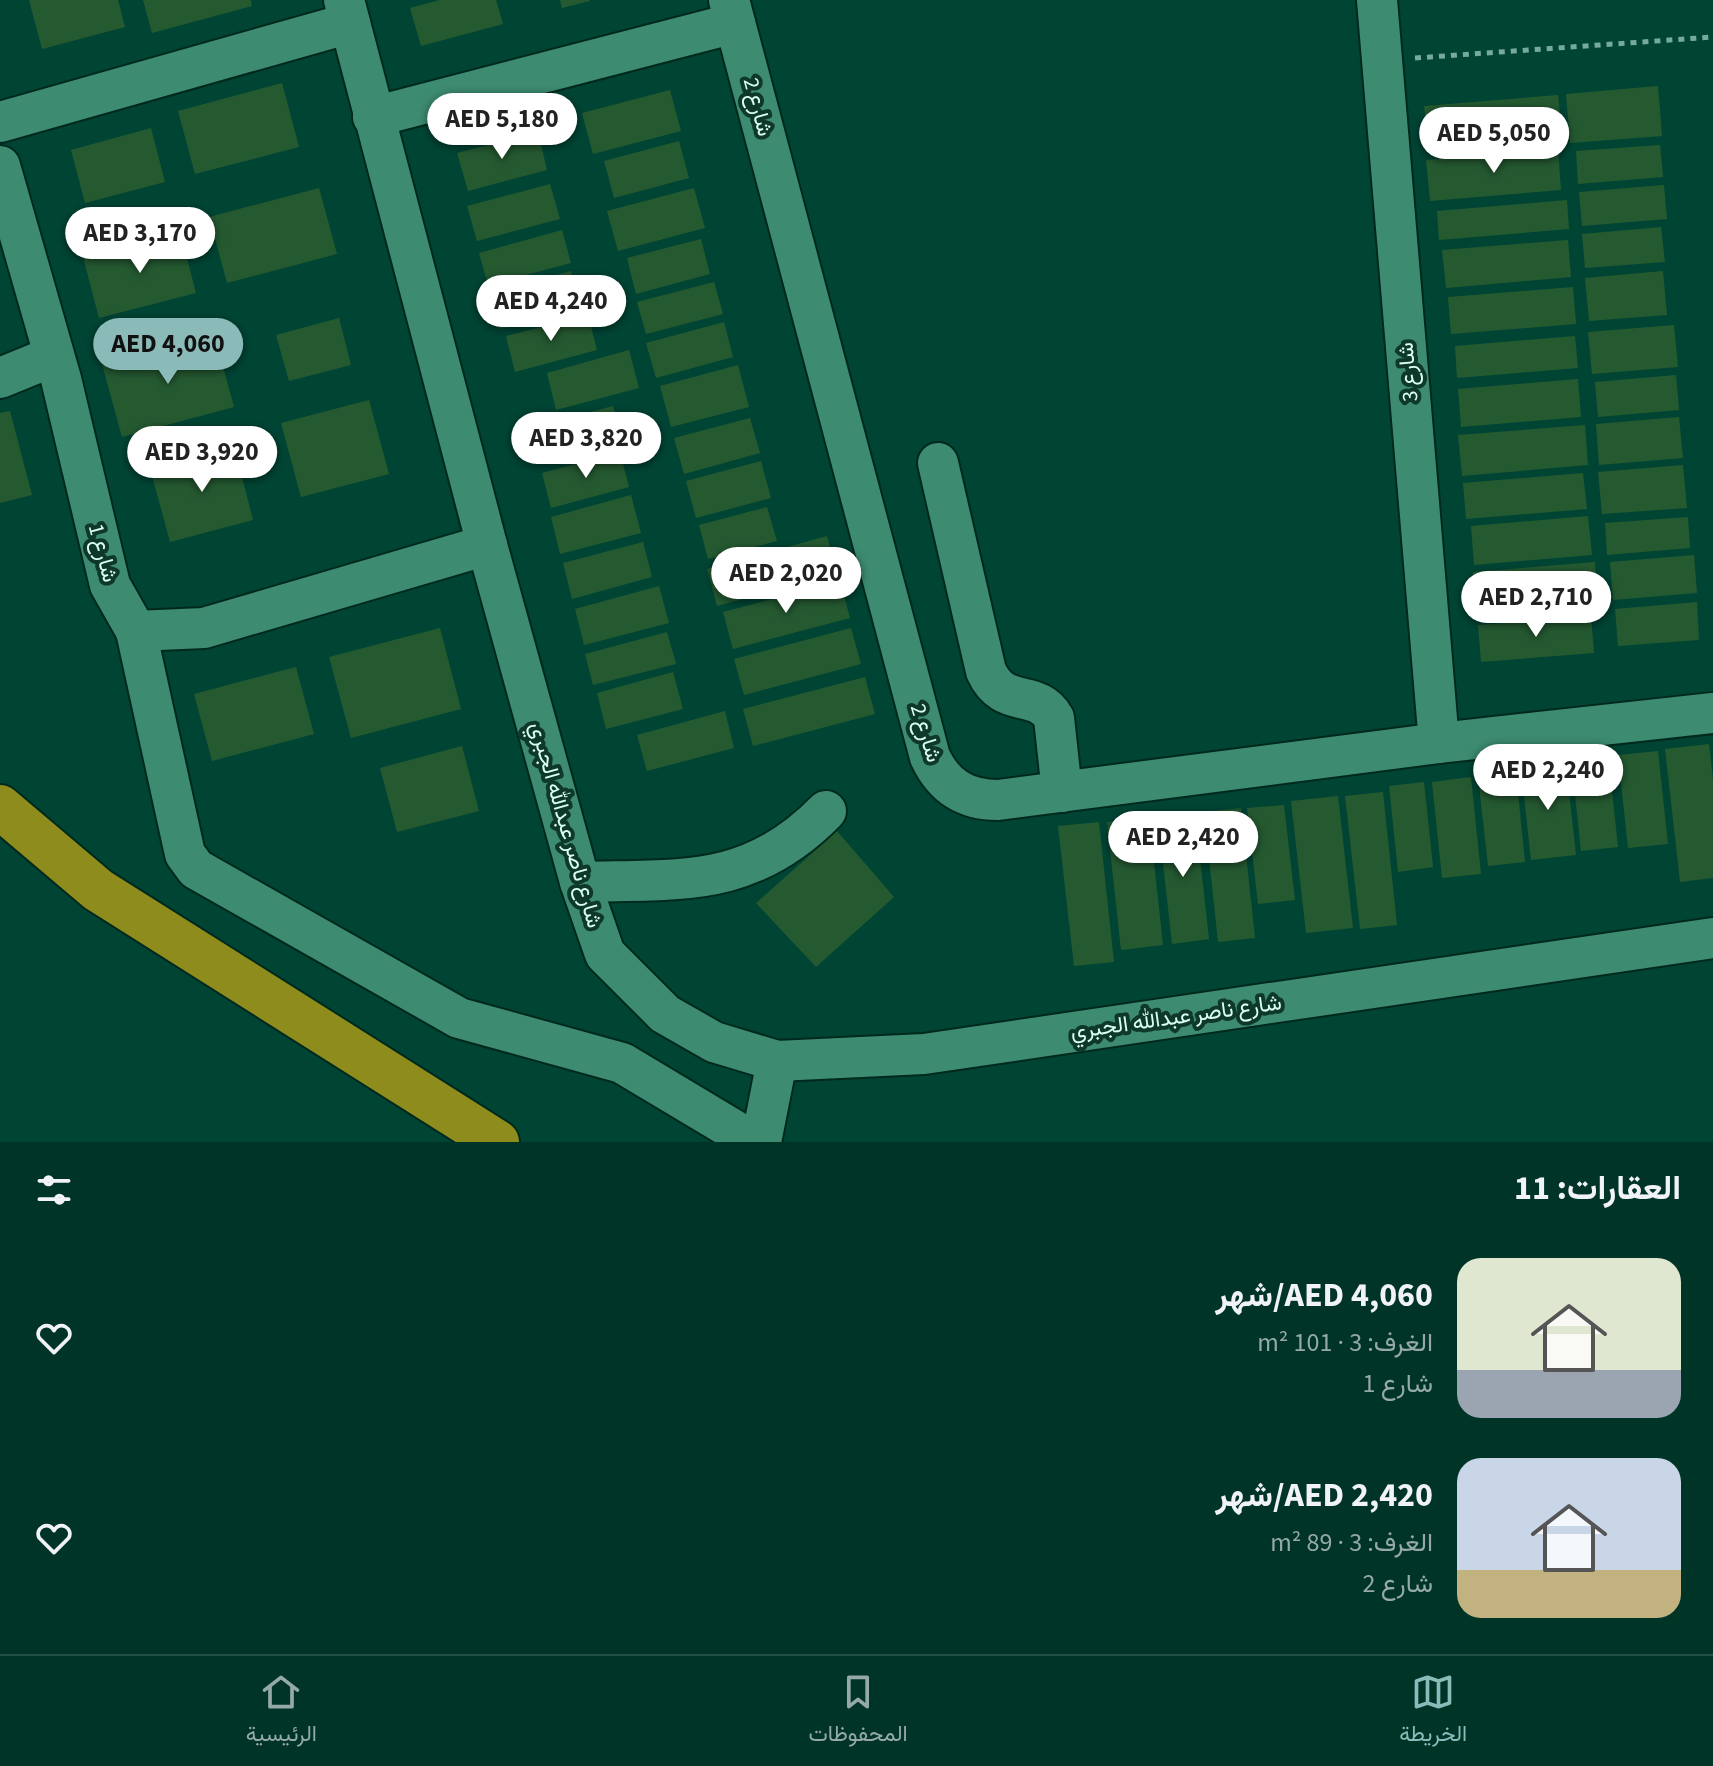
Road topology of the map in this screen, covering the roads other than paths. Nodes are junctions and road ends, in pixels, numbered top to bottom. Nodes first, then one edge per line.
1 (1377, 0) edge
2 (347, 11) edge
3 (732, 12) edge
4 (373, 117) junction
5 (0, 122) edge
6 (0, 166) edge
7 (54, 356) junction
8 (0, 378) edge
9 (938, 463) dead end
10 (487, 545) junction
11 (136, 631) junction
12 (1713, 713) edge
13 (1439, 743) junction
14 (1062, 792) junction
15 (0, 807) edge
16 (826, 811) dead end
17 (580, 882) junction
18 (1713, 938) edge
19 (777, 1061) junction
20 (497, 1142) edge
21 (754, 1142) edge
22 (761, 1142) edge

1 - 13 street, شارع 3
2 - 4 street, شارع ناصر عبدالله الجبري
2 - 5 street
3 - 4 street, شارع 2
3 - 14 street, شارع 2
4 - 10 street, شارع ناصر عبدالله الجبري
6 - 7 street, شارع 1
7 - 8 street
7 - 11 street, شارع 1
9 - 14 street
10 - 11 street
10 - 17 street, شارع ناصر عبدالله الجبري
11 - 21 street, شارع 1
12 - 13 street, شارع 2
13 - 14 street, شارع 2
15 - 20 highway
16 - 17 street
17 - 19 street, شارع ناصر عبدالله الجبري
18 - 19 street, شارع ناصر عبدالله الجبري
19 - 22 street

